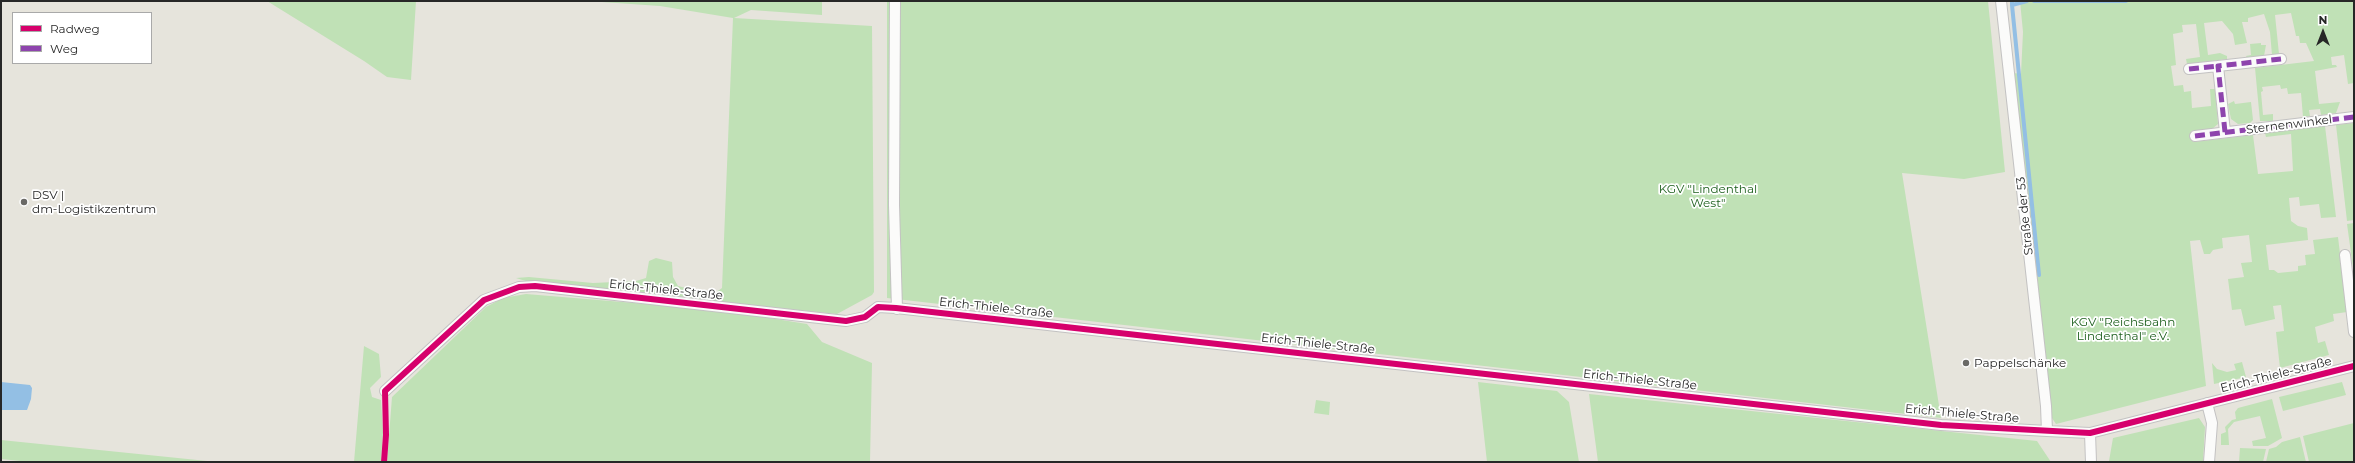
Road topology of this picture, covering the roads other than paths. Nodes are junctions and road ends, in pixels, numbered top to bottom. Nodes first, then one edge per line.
1 (895, 1) edge
2 (2001, 1) edge
3 (2281, 59) dead end
4 (2218, 66) junction
5 (2189, 69) dead end
6 (2354, 117) edge
7 (2225, 132) junction
8 (2195, 136) dead end
9 (2345, 255) dead end
10 (897, 309) junction
11 (2354, 332) edge
12 (2354, 366) edge
13 (385, 391) dead end
14 (2208, 403) junction
15 (2047, 431) junction
16 (2090, 433) junction
17 (2091, 462) edge
18 (2209, 462) edge

1 - 10 street
2 - 15 street, Straße der 53
3 - 4 street
4 - 5 street
4 - 7 street
6 - 7 street, Sternenwinkel
7 - 8 street, Sternenwinkel
9 - 11 street
10 - 13 street, Erich-Thiele-Straße
10 - 15 street, Erich-Thiele-Straße
12 - 14 street, Erich-Thiele-Straße
14 - 16 street, Erich-Thiele-Straße
14 - 18 street
15 - 16 street, Erich-Thiele-Straße
16 - 17 street

